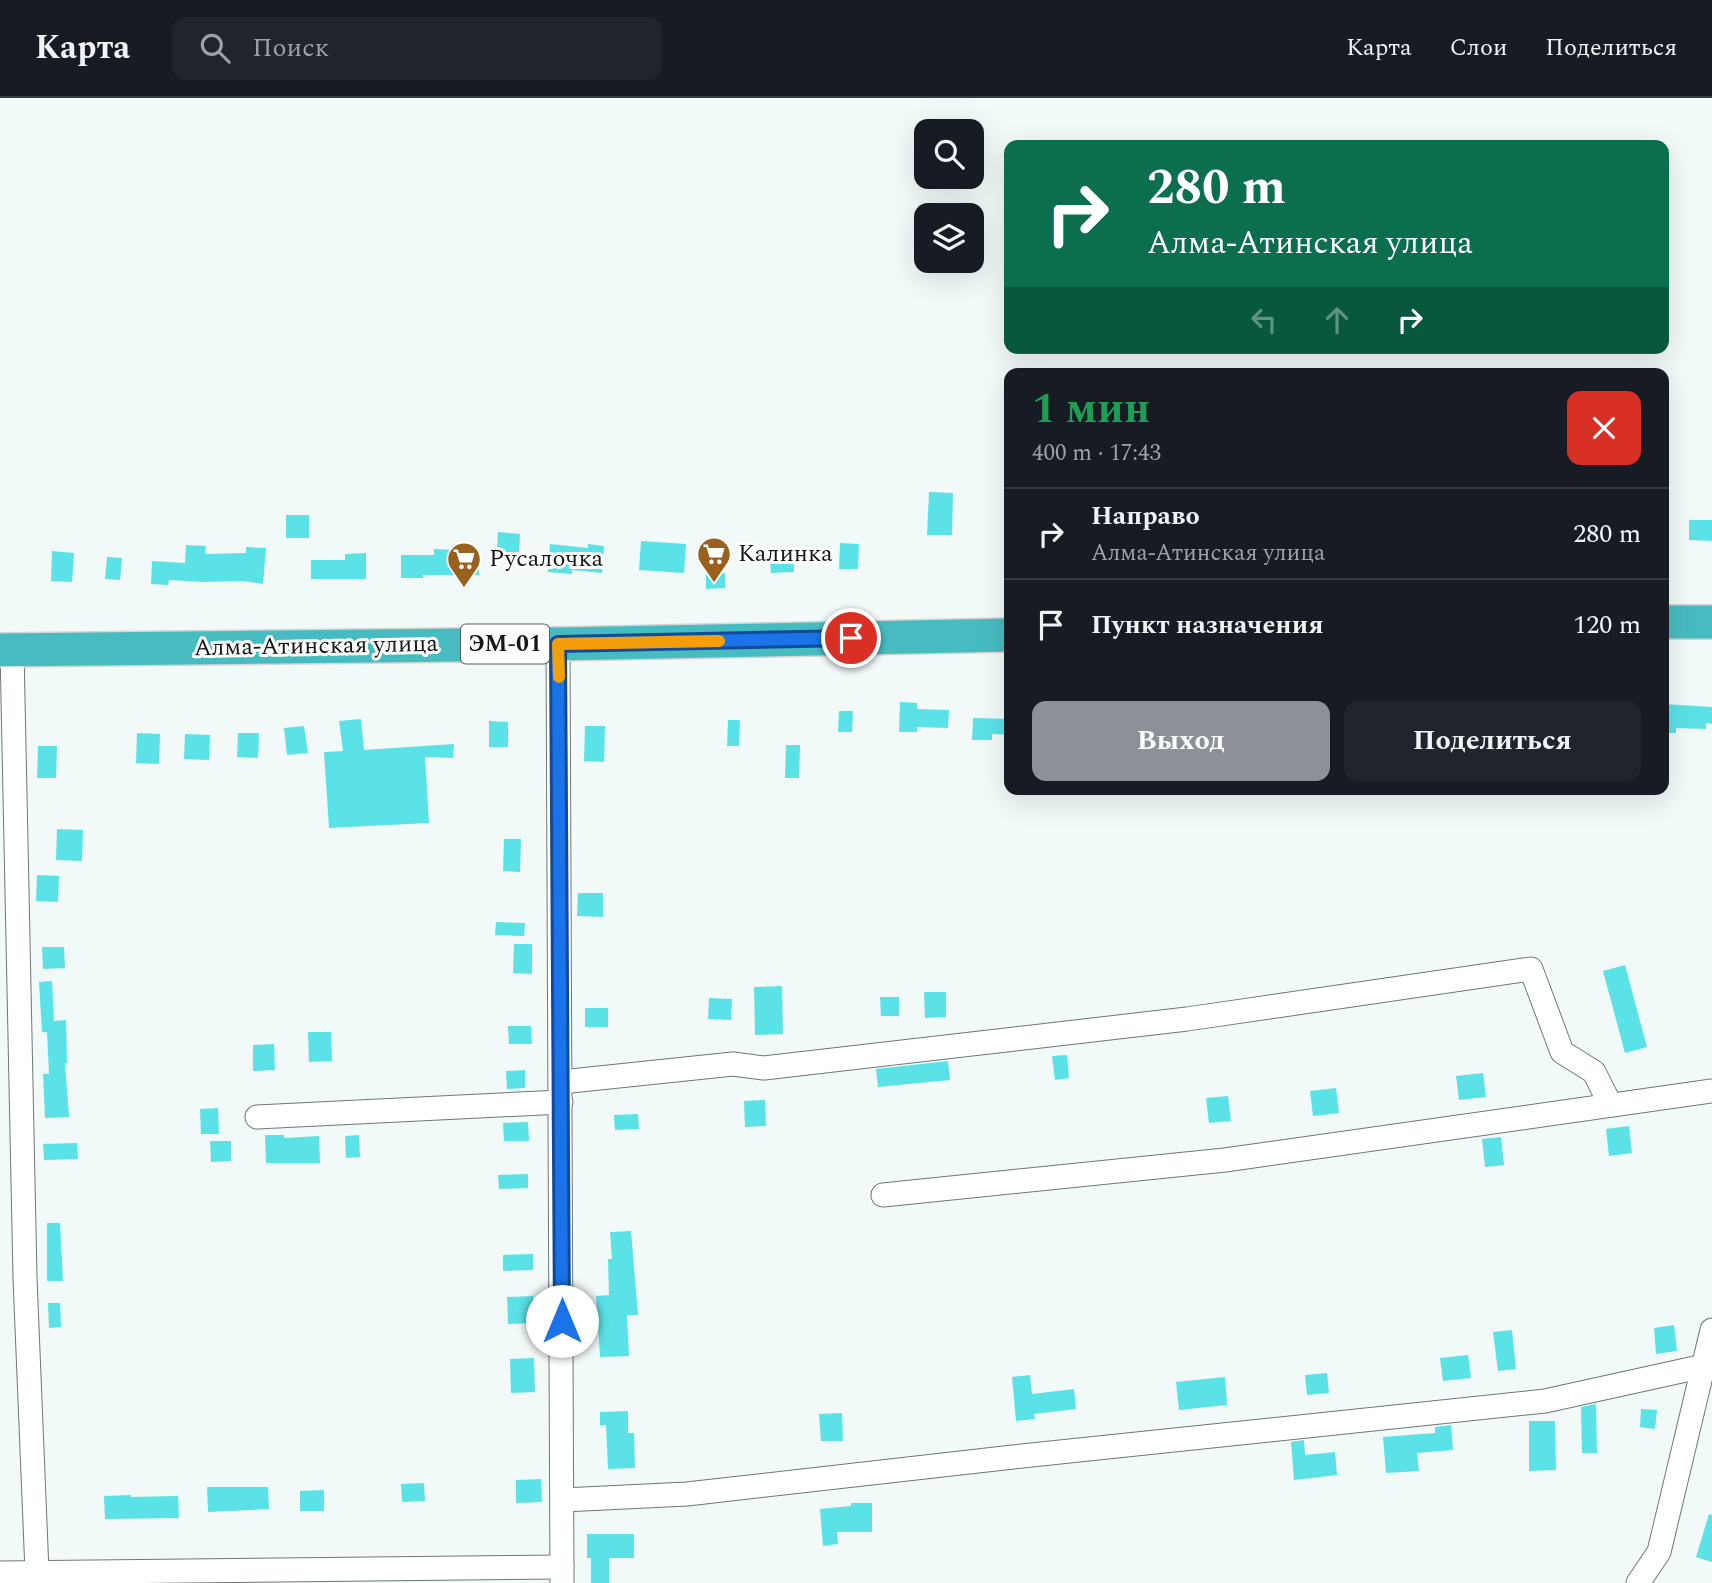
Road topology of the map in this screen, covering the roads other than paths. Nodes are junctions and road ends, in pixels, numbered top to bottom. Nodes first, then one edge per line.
1 (1669, 622) edge
2 (1712, 622) edge
3 (1004, 635) edge
4 (558, 644) junction
5 (6, 650) edge
6 (1712, 1091) edge
7 (561, 1092) junction
8 (1609, 1104) junction
9 (257, 1117) dead end
10 (883, 1195) dead end
11 (1712, 1330) edge
12 (1704, 1366) junction
13 (563, 1500) junction
14 (37, 1572) junction
15 (0, 1573) edge
16 (562, 1575) edge
17 (1638, 1583) edge

1 - 2 highway
3 - 4 highway, Алма-Атинская улица / ЭМ-01
4 - 5 highway, Алма-Атинская улица / ЭМ-01
4 - 7 street
5 - 14 street
6 - 8 street
7 - 8 street
7 - 9 street
7 - 13 street
8 - 10 street
11 - 12 street
12 - 13 street
12 - 17 street
13 - 16 street
14 - 15 street
14 - 16 street

